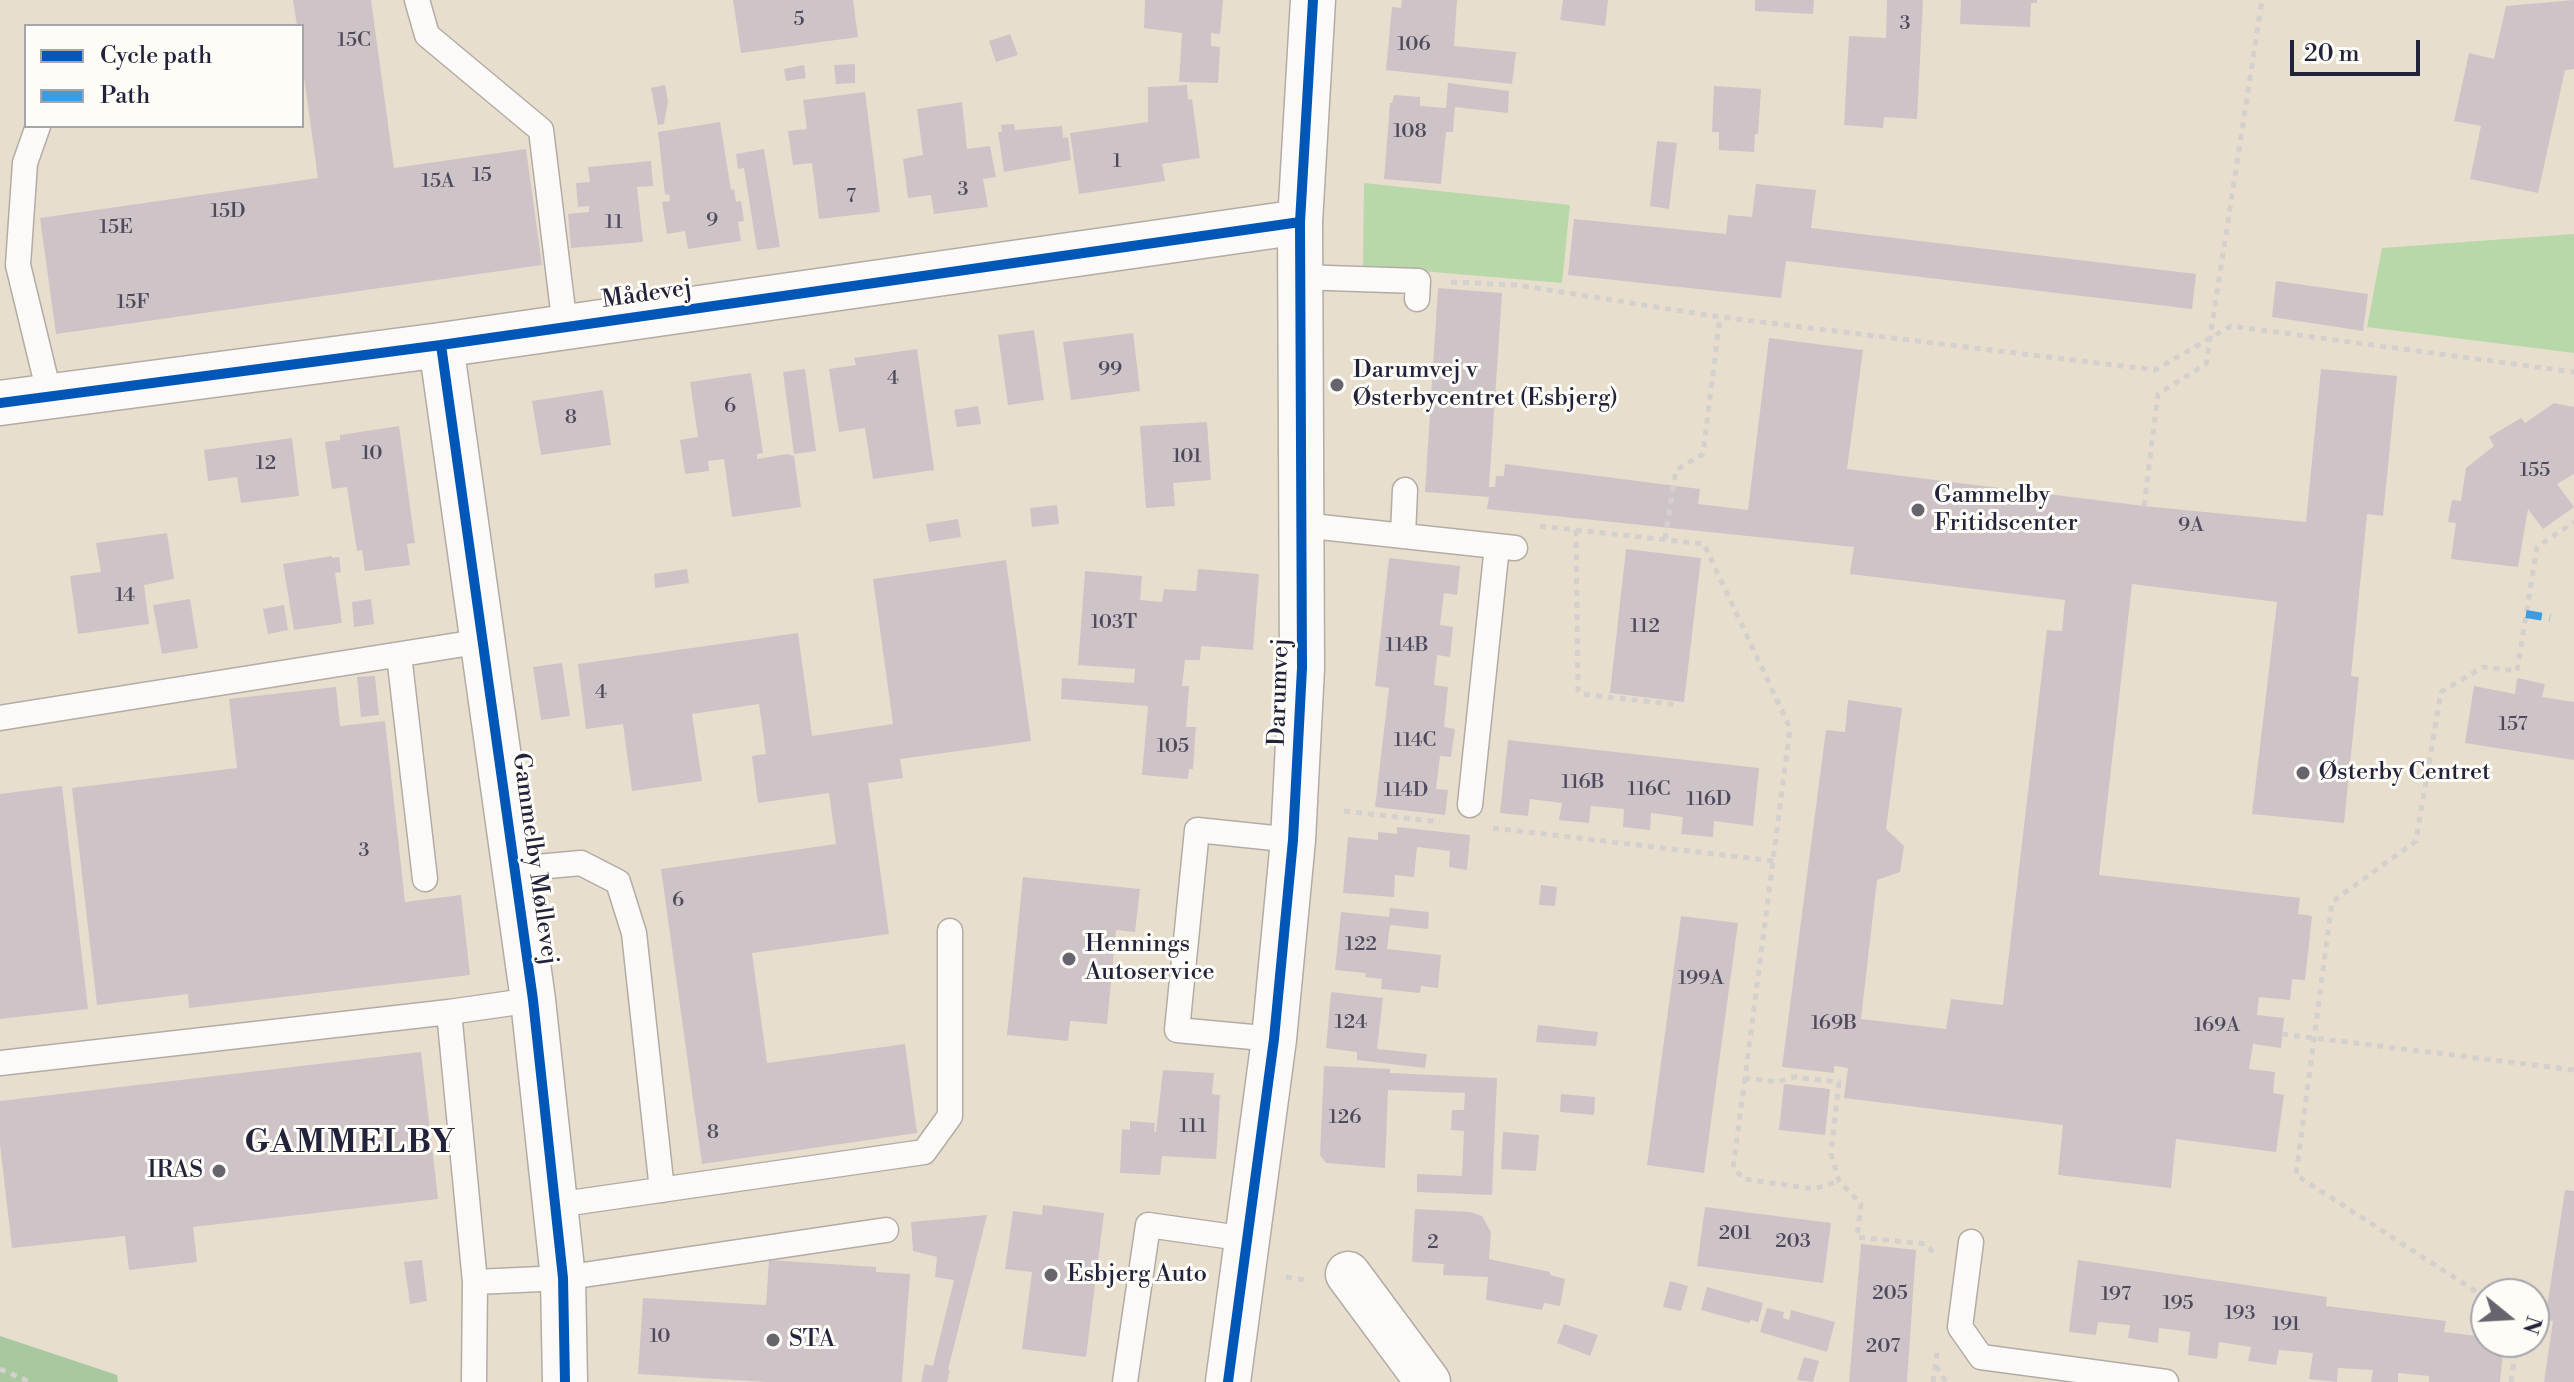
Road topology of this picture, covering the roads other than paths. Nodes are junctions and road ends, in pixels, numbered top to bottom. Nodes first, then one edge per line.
1 (417, 0) edge
2 (1313, 0) edge
3 (37, 128) edge
4 (1300, 222) junction
5 (1298, 277) junction
6 (1418, 290) road end
7 (565, 327) junction
8 (441, 345) junction
9 (50, 397) junction
10 (0, 403) edge
11 (1405, 490) dead end
12 (1302, 525) junction
13 (1403, 535) junction
14 (483, 641) junction
15 (399, 655) junction
16 (0, 718) edge
17 (1470, 805) dead end
18 (1293, 840) junction
19 (515, 869) junction
20 (425, 879) dead end
21 (950, 931) dead end
22 (533, 1000) junction
23 (449, 1012) junction
24 (1274, 1039) junction
25 (0, 1063) edge
26 (662, 1190) junction
27 (556, 1205) junction
28 (886, 1230) dead end
29 (1247, 1239) junction
30 (1971, 1242) dead end
31 (1348, 1274) dead end
32 (563, 1278) junction
33 (475, 1282) junction
34 (474, 1382) edge
35 (565, 1382) edge
36 (1125, 1382) edge
37 (1228, 1382) edge
38 (1428, 1382) edge
39 (2166, 1382) edge

1 - 7 lane
2 - 4 street, Darumvej
3 - 9 lane
4 - 5 street, Darumvej
4 - 7 street, Mådevej
5 - 6 lane
5 - 12 street, Darumvej
7 - 8 street, Mådevej
8 - 9 street, Mådevej
8 - 14 street, Gammelby Møllevej
9 - 10 street, Mådevej
11 - 13 lane
12 - 13 lane
12 - 18 street, Darumvej
13 - 17 lane
14 - 15 lane
14 - 19 street, Gammelby Møllevej
15 - 16 lane
15 - 20 lane
18 - 24 street, Darumvej
18 - 24 lane
19 - 22 street, Gammelby Møllevej
19 - 26 lane
21 - 26 lane
22 - 23 lane
22 - 27 street, Gammelby Møllevej
23 - 25 lane
23 - 33 lane
24 - 29 street, Darumvej
26 - 27 lane
27 - 32 street, Gammelby Møllevej
28 - 32 lane
29 - 36 lane
29 - 37 street, Darumvej
30 - 39 lane
31 - 38 street
32 - 33 lane
32 - 35 street, Gammelby Møllevej
33 - 34 lane

